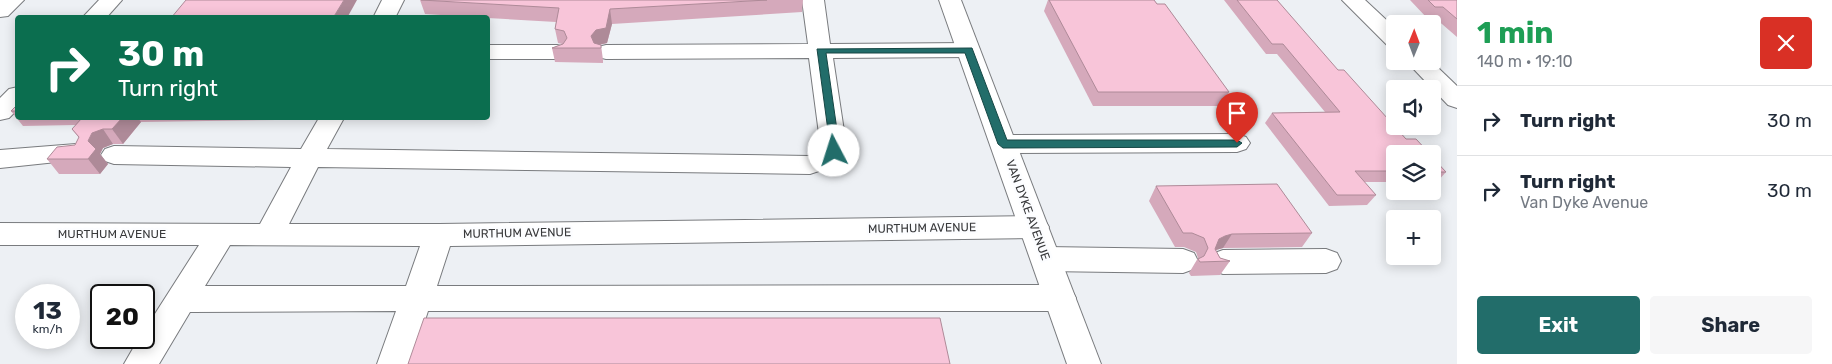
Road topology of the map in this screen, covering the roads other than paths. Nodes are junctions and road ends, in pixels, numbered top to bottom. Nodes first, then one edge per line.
1 (13, 0) edge
2 (111, 0) edge
3 (393, 0) edge
4 (812, 0) edge
5 (950, 0) edge
6 (1353, 0) edge
7 (0, 11) edge
8 (96, 15) edge
9 (386, 15) edge
10 (1386, 31) edge
11 (969, 50) junction
12 (820, 51) junction
13 (490, 52) edge
14 (557, 52) dead end
15 (606, 52) dead end
16 (1426, 70) edge
17 (15, 97) edge
18 (1457, 100) edge
19 (0, 112) edge
20 (329, 120) edge
21 (1237, 143) dead end
22 (1003, 144) junction
23 (76, 154) edge
24 (114, 155) dead end
25 (0, 159) edge
26 (309, 159) junction
27 (1034, 227) junction
28 (0, 234) edge
29 (221, 234) junction
30 (268, 235) junction
31 (439, 235) junction
32 (1046, 259) junction
33 (1183, 261) dead end
34 (1326, 261) dead end
35 (1223, 262) edge
36 (1060, 298) junction
37 (182, 299) junction
38 (416, 299) junction
39 (141, 364) edge
40 (394, 364) edge
41 (1084, 364) edge

1 - 7 street
2 - 8 street
3 - 9 street
4 - 12 street
5 - 11 street, VAN DYKE AVENUE
6 - 10 street
11 - 12 street
11 - 22 street, VAN DYKE AVENUE
12 - 15 street
12 - 26 street
13 - 14 street
16 - 18 street
17 - 19 street
20 - 26 street
21 - 22 street
22 - 27 street, VAN DYKE AVENUE
23 - 25 street
24 - 26 street
26 - 30 street
27 - 31 street, MURTHUM AVENUE
27 - 32 street, VAN DYKE AVENUE
28 - 29 street, MURTHUM AVENUE
29 - 30 street, MURTHUM AVENUE
29 - 37 street
30 - 31 street, MURTHUM AVENUE
31 - 38 street
32 - 33 street
32 - 36 street, VAN DYKE AVENUE
34 - 35 street
36 - 38 street
36 - 41 street, VAN DYKE AVENUE
37 - 38 street
37 - 39 street
38 - 40 street

